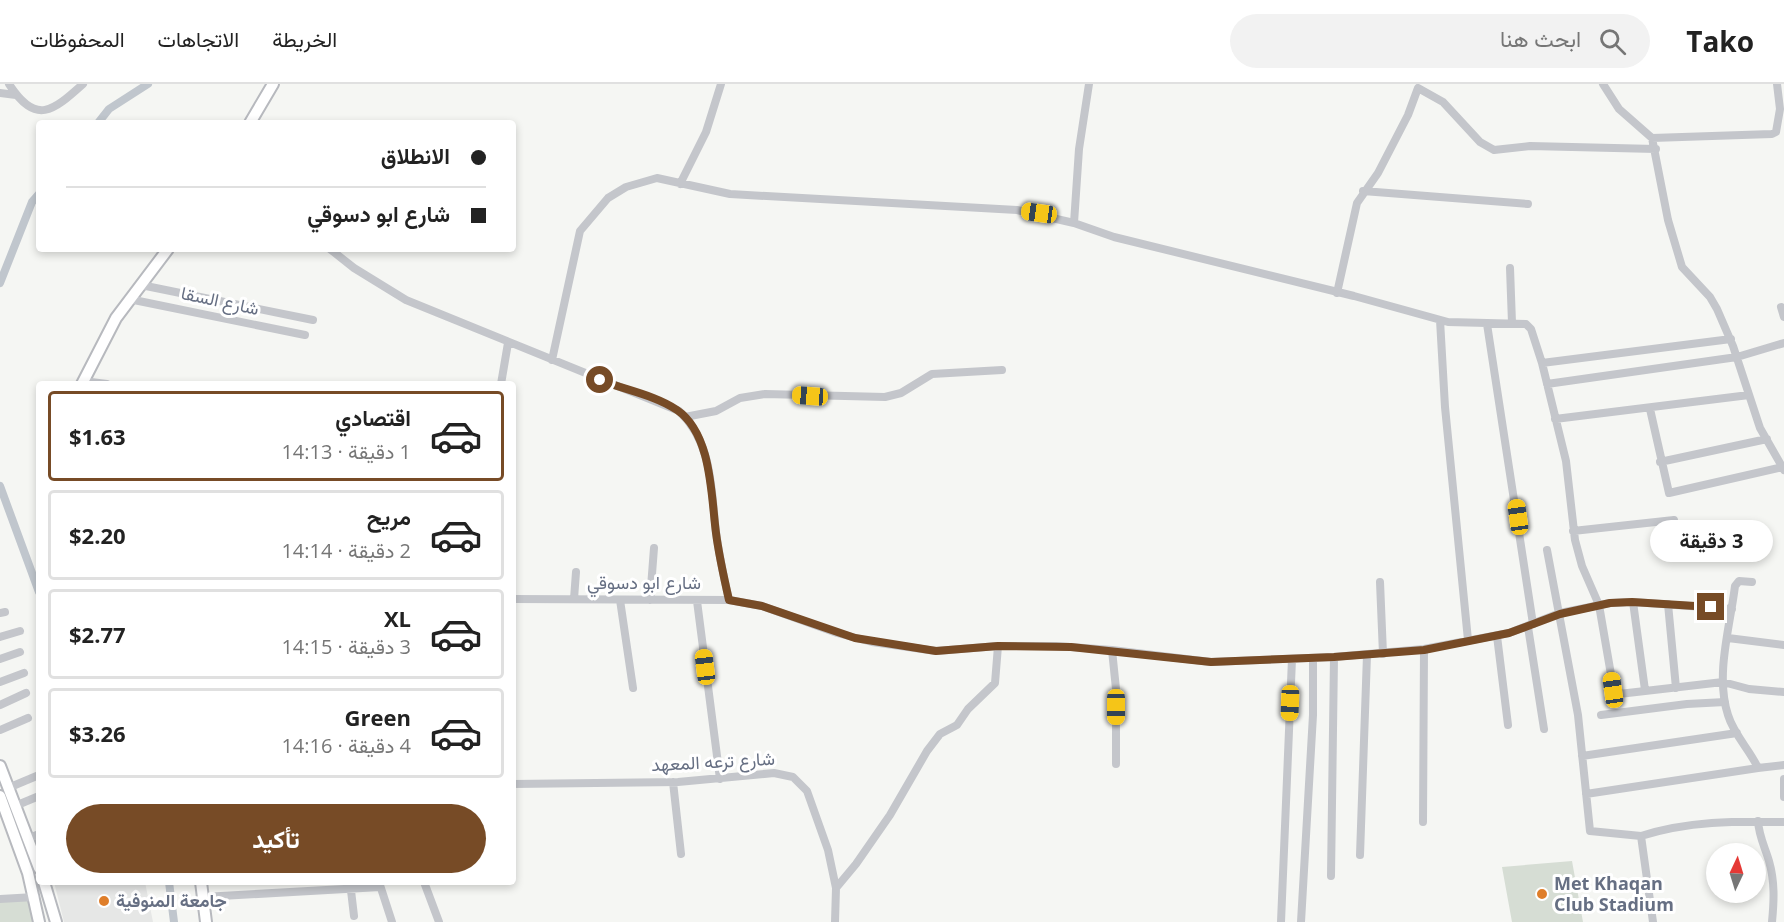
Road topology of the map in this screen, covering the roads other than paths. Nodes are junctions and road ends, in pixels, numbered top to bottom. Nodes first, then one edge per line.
1 (9, 84) edge
2 (84, 84) edge
3 (273, 84) edge
4 (721, 84) edge
5 (1089, 84) edge
6 (1603, 84) edge
7 (1777, 84) edge
8 (0, 93) edge
9 (16, 95) junction
10 (252, 120) edge
11 (1652, 138) junction
12 (1656, 149) junction
13 (680, 184) junction
14 (1363, 191) junction
15 (1528, 204) dead end
16 (1074, 223) junction
17 (166, 252) edge
18 (334, 252) edge
19 (1510, 268) dead end
20 (141, 285) junction
21 (1337, 292) junction
22 (129, 299) junction
23 (1781, 308) dead end
24 (1784, 317) edge
25 (313, 320) dead end
26 (1440, 321) junction
27 (1512, 323) junction
28 (1487, 324) junction
29 (305, 335) dead end
30 (1731, 339) junction
31 (508, 343) junction
32 (1784, 343) edge
33 (1737, 357) junction
34 (552, 360) junction
35 (1542, 363) junction
36 (1002, 370) dead end
37 (83, 381) edge
38 (502, 381) edge
39 (1548, 384) junction
40 (1749, 395) junction
41 (1650, 409) junction
42 (685, 417) junction
43 (1556, 419) junction
44 (1767, 439) junction
45 (1660, 462) junction
46 (1783, 466) edge
47 (1674, 520) dead end
48 (1573, 531) junction
49 (654, 548) dead end
50 (1547, 550) dead end
51 (576, 572) dead end
52 (1380, 582) dead end
53 (1752, 582) dead end
54 (516, 599) edge
55 (574, 599) junction
56 (620, 600) junction
57 (651, 600) junction
58 (697, 600) junction
59 (729, 600) junction
60 (1632, 602) junction
61 (1668, 604) junction
62 (1599, 605) junction
63 (1732, 609) junction
64 (1560, 614) junction
65 (1531, 626) junction
66 (20, 631) dead end
67 (1497, 636) junction
68 (0, 637) edge
69 (1728, 638) junction
70 (1468, 640) junction
71 (1784, 645) edge
72 (998, 646) junction
73 (1112, 650) junction
74 (1424, 650) junction
75 (20, 652) dead end
76 (1383, 654) junction
77 (1367, 655) junction
78 (1334, 657) junction
79 (1313, 658) junction
80 (0, 659) edge
81 (1292, 659) junction
82 (24, 673) dead end
83 (0, 682) edge
84 (1723, 682) junction
85 (633, 688) dead end
86 (1676, 688) junction
87 (1645, 690) junction
88 (1784, 692) edge
89 (26, 693) dead end
90 (1725, 702) junction
91 (0, 705) edge
92 (1601, 715) dead end
93 (28, 718) dead end
94 (1508, 725) dead end
95 (1544, 729) dead end
96 (0, 730) edge
97 (1737, 734) junction
98 (1582, 756) junction
99 (1116, 764) dead end
100 (1784, 765) edge
101 (0, 766) edge
102 (1758, 768) junction
103 (36, 776) edge
104 (720, 779) junction
105 (1784, 779) edge
106 (673, 782) junction
107 (516, 784) edge
108 (4, 792) edge
109 (1586, 794) junction
110 (36, 797) edge
111 (1784, 797) edge
112 (15, 806) junction
113 (1758, 821) junction
114 (1423, 822) dead end
115 (1784, 822) edge
116 (36, 835) edge
117 (1641, 836) junction
118 (27, 839) junction
119 (681, 854) dead end
120 (1360, 855) dead end
121 (36, 861) edge
122 (1331, 876) dead end
123 (45, 885) edge
124 (201, 885) edge
125 (351, 885) edge
126 (379, 885) edge
127 (425, 885) edge
128 (836, 888) junction
129 (35, 897) junction
130 (203, 897) junction
131 (0, 898) edge
132 (354, 916) dead end
133 (39, 922) edge
134 (56, 922) edge
135 (206, 922) edge
136 (392, 922) edge
137 (439, 922) edge
138 (834, 922) edge
139 (1281, 922) edge
140 (1301, 922) edge
141 (1653, 922) edge
142 (1772, 922) edge

1 - 9 street
2 - 9 street
3 - 10 main road
4 - 13 street
5 - 16 street
6 - 11 street
7 - 11 street
8 - 9 street
11 - 12 street
12 - 14 street
12 - 30 street
13 - 16 street
13 - 34 street
14 - 15 street
14 - 21 street
16 - 21 street
17 - 20 main road
18 - 31 street
19 - 27 street
20 - 22 main road
20 - 25 street
21 - 26 street
22 - 29 street, شارع السقا
22 - 37 main road
23 - 24 street
26 - 28 street
26 - 70 street
27 - 28 street
27 - 35 street
28 - 65 street
30 - 33 street
30 - 35 street
31 - 34 street
31 - 38 street
32 - 33 street
33 - 39 street
33 - 40 street
34 - 42 street
35 - 39 street
36 - 42 street
39 - 43 street
40 - 41 street
40 - 44 street
41 - 43 street
41 - 45 street
42 - 59 street
43 - 48 street
44 - 45 street
44 - 46 street
45 - 46 street
47 - 48 street
48 - 62 street
49 - 57 street
50 - 64 street
51 - 55 street
52 - 76 street
53 - 63 street
54 - 55 street, شارع ابو دسوقي
55 - 56 street, شارع ابو دسوقي
56 - 57 street, شارع ابو دسوقي
56 - 85 street
57 - 58 street, شارع ابو دسوقي
58 - 59 street, شارع ابو دسوقي
58 - 104 street
59 - 72 street, شارع ابو دسوقي
60 - 61 street, شارع ابو دسوقي
60 - 62 street, شارع ابو دسوقي
60 - 87 street
61 - 63 street, شارع ابو دسوقي
61 - 86 street
62 - 64 street, شارع ابو دسوقي
62 - 87 street
63 - 69 street
64 - 65 street, شارع ابو دسوقي
64 - 98 street
65 - 67 street, شارع ابو دسوقي
65 - 95 street
66 - 68 street
67 - 70 street, شارع ابو دسوقي
67 - 94 street
69 - 71 street
69 - 84 street
70 - 74 street, شارع ابو دسوقي
72 - 73 street, شارع ابو دسوقي
72 - 128 street
73 - 81 street, شارع ابو دسوقي
73 - 99 street
74 - 76 street, شارع ابو دسوقي
74 - 114 street
75 - 80 street
76 - 77 street, شارع ابو دسوقي
77 - 78 street, شارع ابو دسوقي
77 - 120 street
78 - 79 street, شارع ابو دسوقي
78 - 122 street
79 - 81 street, شارع ابو دسوقي
79 - 140 street
81 - 139 street
82 - 83 street
84 - 86 street
84 - 88 street
84 - 90 street
86 - 87 street
89 - 91 street
90 - 92 street
90 - 97 street
93 - 96 street
97 - 98 street
97 - 102 street
98 - 109 street
100 - 102 street
101 - 108 main road
102 - 109 street
103 - 108 street
104 - 106 street, شارع ترعه المعهد
104 - 128 street, شارع ترعه المعهد
105 - 111 street
106 - 107 street, شارع ترعه المعهد
106 - 119 street
108 - 112 main road
108 - 129 main road
109 - 117 street
110 - 112 street
112 - 118 main road
113 - 115 street
113 - 117 street
113 - 142 street
116 - 118 street
117 - 141 street
118 - 121 main road
123 - 134 main road
124 - 130 main road
125 - 126 street
125 - 130 street
125 - 132 street
126 - 136 street
127 - 137 street
128 - 138 street
129 - 131 street
129 - 133 main road
130 - 135 main road

